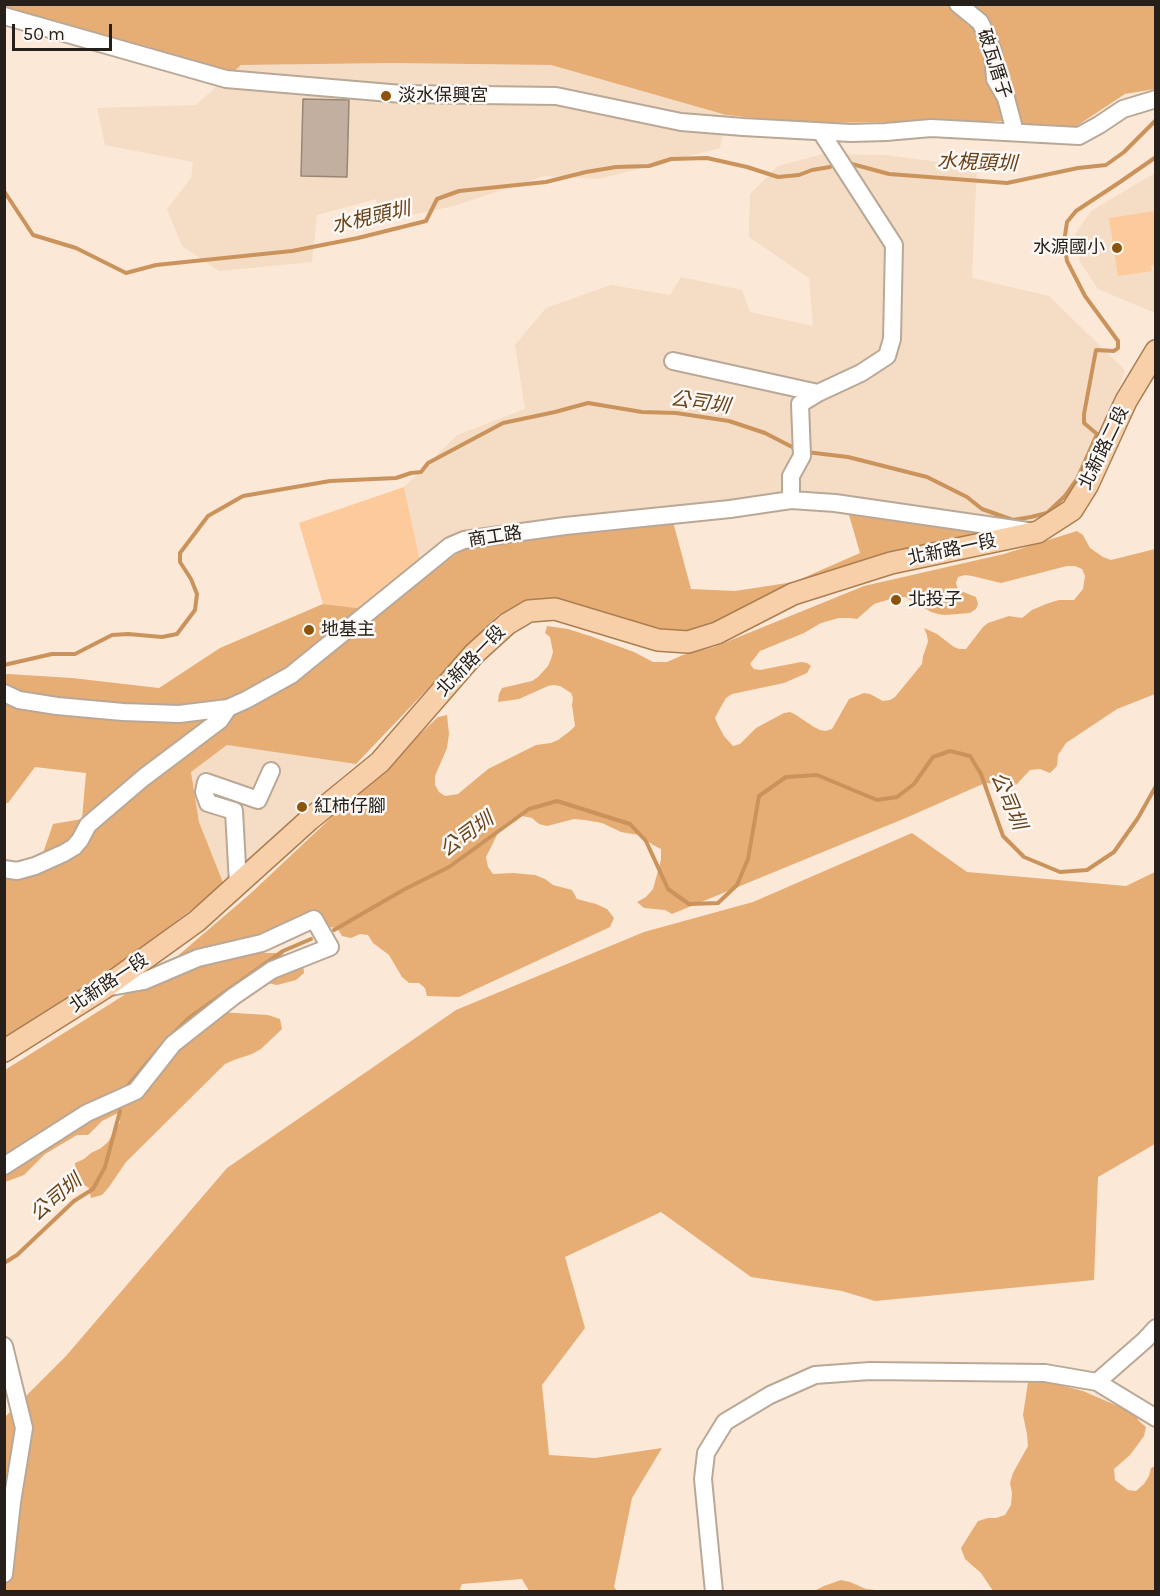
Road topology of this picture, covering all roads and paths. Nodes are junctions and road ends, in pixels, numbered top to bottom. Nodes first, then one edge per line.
1 (958, 4) edge
2 (4, 16) edge
3 (1155, 99) edge
4 (821, 132) junction
5 (1016, 132) junction
6 (1155, 351) edge
7 (674, 361) dead end
8 (818, 393) junction
9 (791, 500) junction
10 (1038, 532) junction
11 (4, 693) edge
12 (228, 708) junction
13 (271, 771) dead end
14 (4, 869) edge
15 (238, 884) junction
16 (104, 988) junction
17 (4, 1051) edge
18 (4, 1166) edge
19 (1155, 1328) edge
20 (4, 1346) edge
21 (1097, 1382) junction
22 (1155, 1418) edge
23 (4, 1574) edge
24 (714, 1592) edge

1 - 5 street, 破瓦厝子
2 - 4 street
3 - 5 street
4 - 5 street
4 - 8 street
6 - 10 main road, 北新路二段
7 - 8 street
8 - 9 street
9 - 10 street, 商工路
9 - 12 street, 商工路
10 - 15 main road, 北新路一段
11 - 12 street, 商工路
12 - 14 street
13 - 15 street
15 - 16 main road, 北新路一段
16 - 17 main road, 北新路一段
16 - 18 street
19 - 21 street
20 - 23 street
21 - 22 street
21 - 24 street

